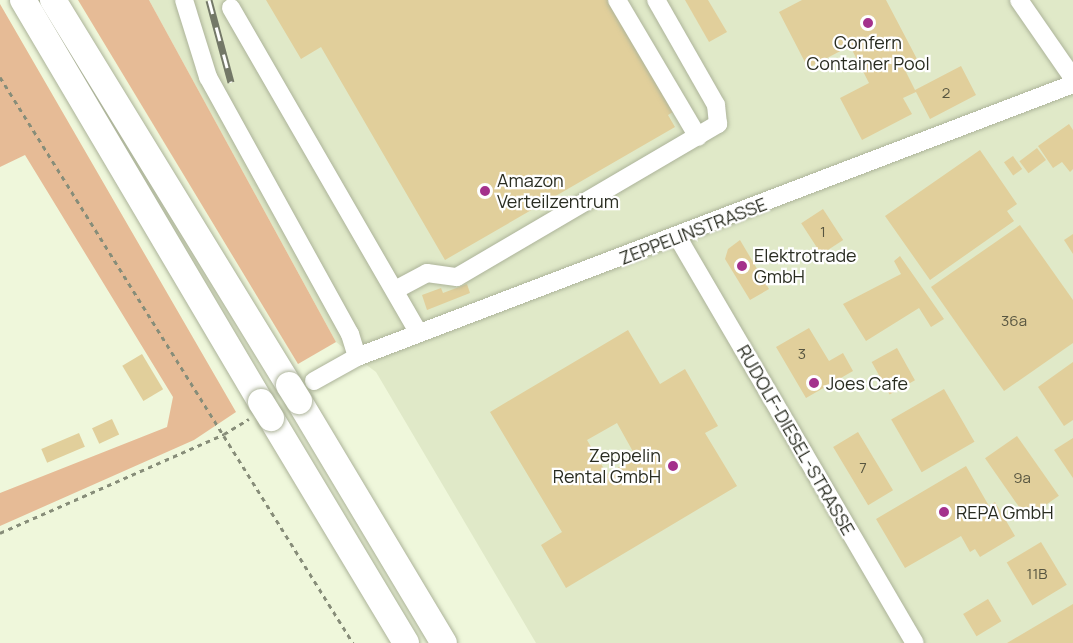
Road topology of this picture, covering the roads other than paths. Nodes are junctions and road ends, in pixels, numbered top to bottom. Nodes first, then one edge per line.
1 (23, 0) edge
2 (53, 0) edge
3 (184, 0) edge
4 (617, 0) edge
5 (656, 0) edge
6 (1019, 0) edge
7 (231, 9) dead end
8 (1073, 78) edge
9 (1073, 84) edge
10 (698, 137) junction
11 (677, 236) junction
12 (397, 289) junction
13 (419, 333) junction
14 (357, 357) junction
15 (301, 389) junction
16 (406, 643) edge
17 (444, 643) edge
18 (915, 643) edge

1 - 16 highway
2 - 15 highway
3 - 14 street
4 - 10 street
5 - 10 street
6 - 8 street
7 - 12 street
9 - 11 street, ZEPPELINSTRASSE
10 - 12 street
11 - 13 street, ZEPPELINSTRASSE
11 - 18 street, RUDOLF-DIESEL-STRASSE
12 - 13 street
13 - 14 street, ZEPPELINSTRASSE
14 - 15 street, ZEPPELINSTRASSE
15 - 17 highway

